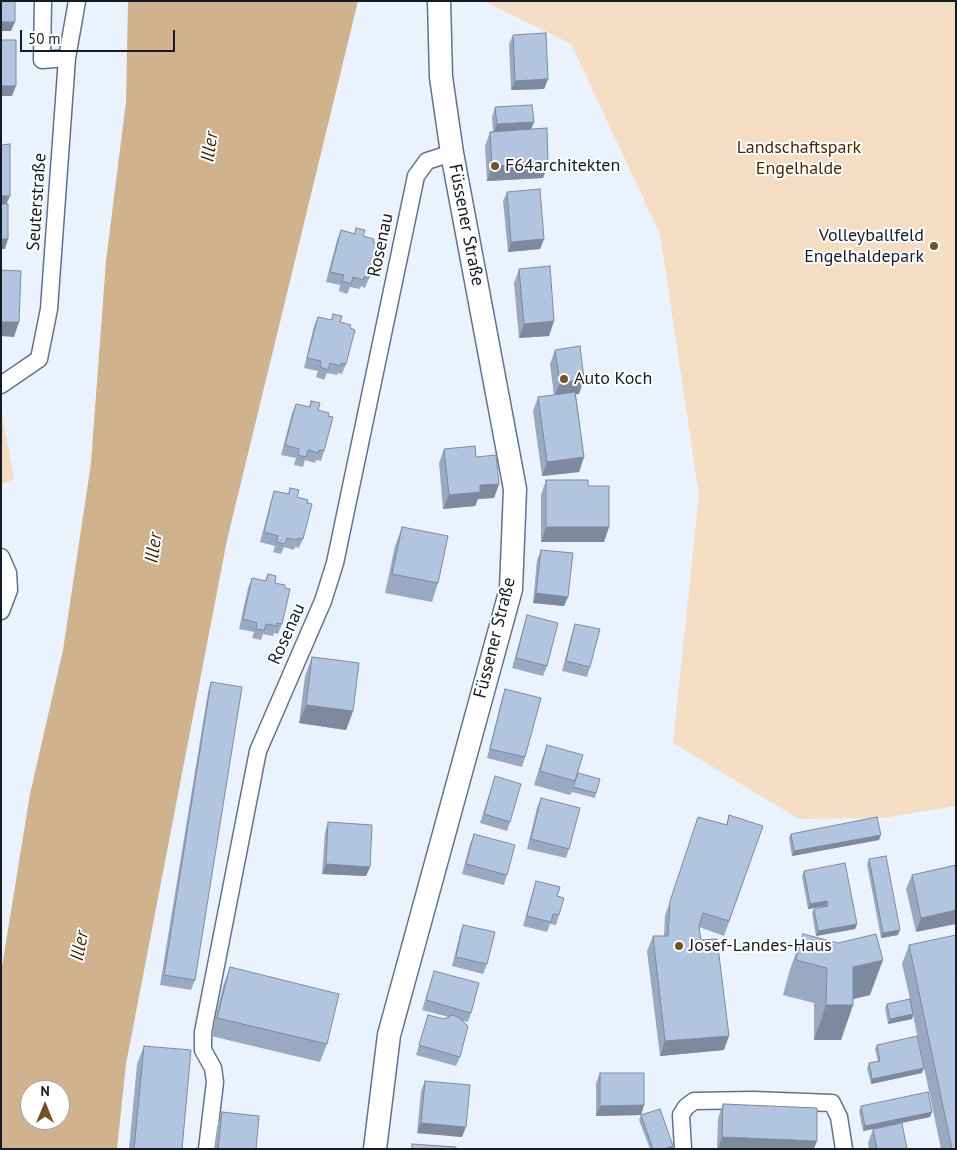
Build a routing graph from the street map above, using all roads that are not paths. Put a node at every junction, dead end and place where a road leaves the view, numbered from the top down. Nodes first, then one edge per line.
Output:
1 (43, 1) edge
2 (77, 1) edge
3 (439, 1) edge
4 (67, 58) junction
5 (452, 153) junction
6 (1, 385) edge
7 (1, 557) edge
8 (3, 608) edge
9 (207, 1149) edge
10 (375, 1149) edge
11 (683, 1149) edge
12 (844, 1149) edge

1 - 4 street
2 - 4 street, Seuterstraße
3 - 5 street, Füssener Straße
4 - 6 street, Seuterstraße
5 - 9 street, Rosenau
5 - 10 street, Füssener Straße
7 - 8 street
11 - 12 street

